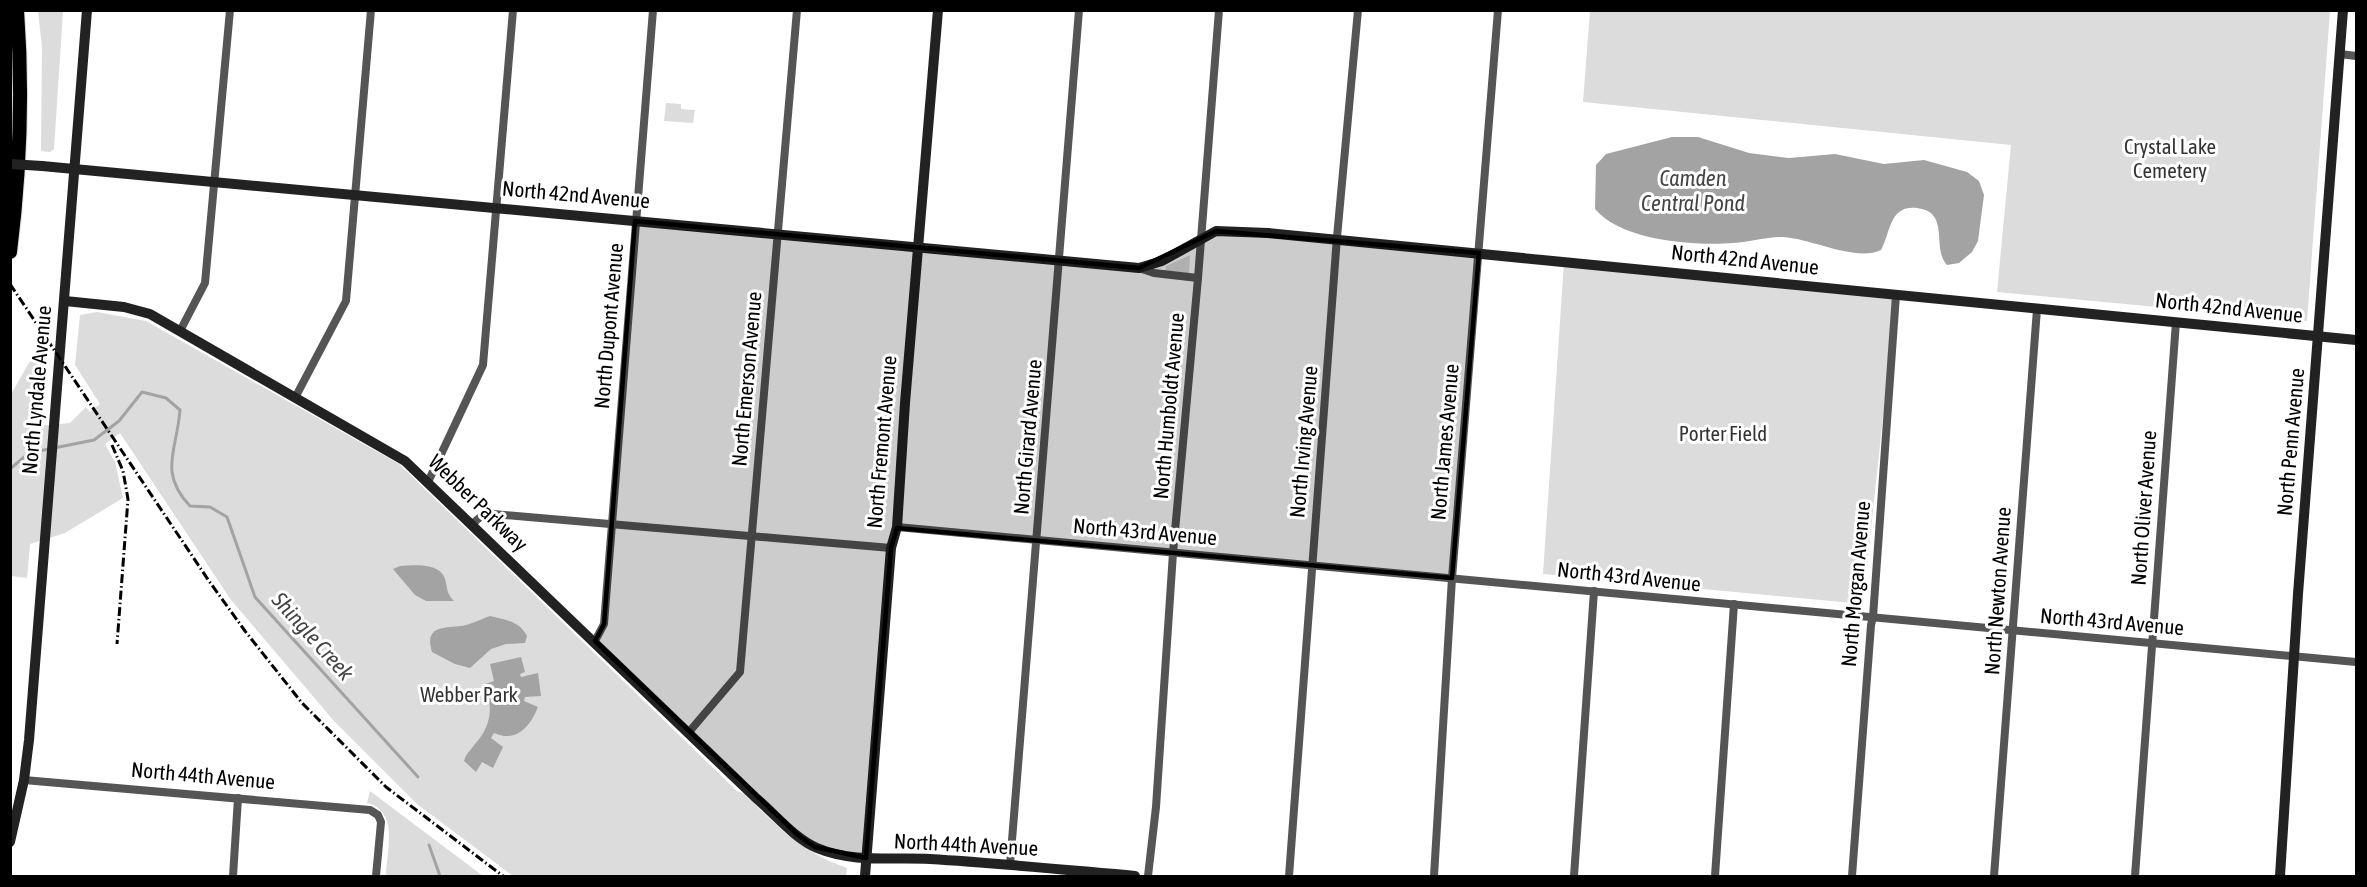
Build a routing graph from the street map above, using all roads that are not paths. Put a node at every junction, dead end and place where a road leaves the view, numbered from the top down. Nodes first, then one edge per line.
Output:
1 (17, 10) edge
2 (87, 10) edge
3 (230, 10) edge
4 (371, 10) edge
5 (513, 10) edge
6 (652, 10) edge
7 (797, 10) edge
8 (938, 10) edge
9 (1079, 10) edge
10 (1219, 10) edge
11 (1358, 10) edge
12 (1498, 10) edge
13 (2343, 10) edge
14 (2340, 54) junction
15 (2356, 56) edge
16 (10, 164) edge
17 (73, 171) junction
18 (214, 183) junction
19 (355, 195) junction
20 (497, 208) junction
21 (635, 220) junction
22 (777, 234) junction
23 (1202, 236) junction
24 (1339, 240) junction
25 (918, 247) junction
26 (10, 252) edge
27 (1479, 253) junction
28 (1060, 261) junction
29 (1139, 268) junction
30 (1198, 278) junction
31 (1896, 295) junction
32 (65, 302) junction
33 (2037, 309) junction
34 (2176, 322) junction
35 (180, 331) junction
36 (2319, 336) junction
37 (2356, 340) edge
38 (296, 396) junction
39 (428, 482) junction
40 (472, 524) junction
41 (612, 524) junction
42 (897, 527) junction
43 (752, 536) junction
44 (1037, 540) junction
45 (891, 548) junction
46 (1173, 553) junction
47 (1312, 565) junction
48 (1452, 578) junction
49 (1594, 591) junction
50 (1734, 604) junction
51 (1874, 617) junction
52 (2014, 631) junction
53 (595, 641) junction
54 (2152, 644) junction
55 (2294, 657) junction
56 (2356, 662) edge
57 (689, 732) junction
58 (24, 780) junction
59 (238, 798) junction
60 (799, 836) joint
61 (10, 842) edge
62 (866, 858) junction
63 (1010, 865) junction
64 (233, 876) edge
65 (376, 876) edge
66 (864, 876) edge
67 (1135, 876) edge
68 (1148, 876) edge
69 (1289, 876) edge
70 (1434, 876) edge
71 (1574, 876) edge
72 (1715, 876) edge
73 (1852, 876) edge
74 (1994, 876) edge
75 (2135, 876) edge
76 (2280, 876) edge

1 - 26 highway
2 - 17 street, North Lyndale Avenue
3 - 18 street
4 - 19 street
5 - 20 street
6 - 21 street, North Dupont Avenue
7 - 22 street, North Emerson Avenue
8 - 25 street, North Fremont Avenue
9 - 28 street, North Girard Avenue
10 - 23 street, North Humboldt Avenue
11 - 24 street, North Irving Avenue
12 - 27 street, North James Avenue
13 - 14 street, North Penn Avenue
14 - 15 street
14 - 36 street, North Penn Avenue
16 - 17 street, North 42nd Avenue, bridge
17 - 18 street, North 42nd Avenue
17 - 32 street, North Lyndale Avenue
18 - 19 street, North 42nd Avenue
18 - 35 street
19 - 20 street, North 42nd Avenue
19 - 38 street
20 - 21 street, North 42nd Avenue
20 - 39 street
21 - 22 street, North 42nd Avenue
21 - 41 street, North Dupont Avenue
22 - 25 street, North 42nd Avenue
22 - 43 street, North Emerson Avenue
23 - 24 street, North 42nd Avenue
23 - 29 street, North 42nd Avenue
23 - 30 street, North Humboldt Avenue
24 - 27 street, North 42nd Avenue
24 - 47 street, North Irving Avenue
25 - 28 street, North 42nd Avenue
25 - 42 street, North Fremont Avenue
27 - 31 street, North 42nd Avenue
27 - 48 street, North James Avenue
28 - 29 street, North 42nd Avenue
28 - 44 street, North Girard Avenue
29 - 30 street, North 42nd Avenue
30 - 46 street, North Humboldt Avenue
31 - 33 street, North 42nd Avenue
31 - 51 street, North Morgan Avenue
32 - 35 street, Webber Parkway
32 - 58 street, North Lyndale Avenue
33 - 34 street, North 42nd Avenue
33 - 52 street, North Newton Avenue
34 - 36 street, North 42nd Avenue
34 - 54 street, North Oliver Avenue
35 - 38 street, Webber Parkway
36 - 37 street, North 42nd Avenue
36 - 55 street, North Penn Avenue
38 - 39 street, Webber Parkway
39 - 40 street, Webber Parkway
40 - 41 street
40 - 53 street, Webber Parkway
41 - 43 street
41 - 53 street, North Dupont Avenue
42 - 44 street, North 43rd Avenue
42 - 45 street, North Fremont Avenue
43 - 45 street
43 - 57 street, North Emerson Avenue
44 - 46 street, North 43rd Avenue
44 - 63 street, North Girard Avenue
45 - 62 street, North Fremont Avenue
46 - 47 street, North 43rd Avenue
46 - 68 street, North Humboldt Avenue
47 - 48 street, North 43rd Avenue
47 - 69 street, North Irving Avenue
48 - 49 street, North 43rd Avenue
48 - 70 street, North James Avenue
49 - 50 street, North 43rd Avenue
49 - 71 street
50 - 51 street, North 43rd Avenue
50 - 72 street
51 - 52 street, North 43rd Avenue
51 - 73 street, North Morgan Avenue
52 - 54 street, North 43rd Avenue
52 - 74 street, North Newton Avenue
53 - 57 street, Webber Parkway
54 - 55 street, North 43rd Avenue
54 - 75 street, North Oliver Avenue
55 - 56 street, North 43rd Avenue
55 - 76 street, North Penn Avenue
57 - 60 street, Webber Parkway
58 - 59 street, North 44th Avenue
58 - 61 street, North Lyndale Avenue
59 - 64 street
59 - 65 street, North 44th Avenue
60 - 62 street, North 44th Avenue
62 - 63 street, North 44th Avenue
62 - 66 street, North Fremont Avenue
63 - 67 street, North 44th Avenue

